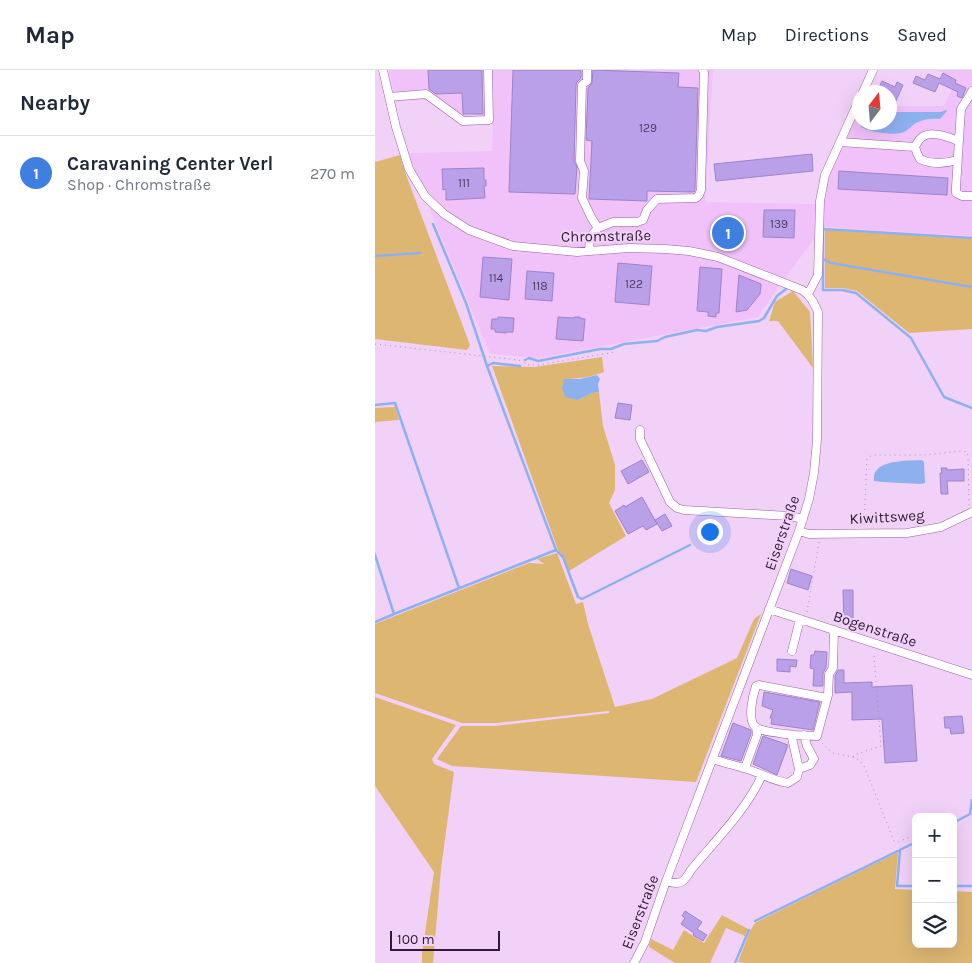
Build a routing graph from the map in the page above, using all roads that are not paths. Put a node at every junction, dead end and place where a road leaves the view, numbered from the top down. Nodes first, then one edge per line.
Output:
1 (383, 70) edge
2 (488, 70) edge
3 (587, 70) edge
4 (703, 70) edge
5 (873, 70) edge
6 (866, 85) edge
7 (972, 91) edge
8 (389, 96) junction
9 (852, 115) edge
10 (958, 141) junction
11 (840, 142) junction
12 (915, 147) junction
13 (957, 160) junction
14 (972, 196) edge
15 (598, 228) junction
16 (589, 251) junction
17 (808, 294) junction
18 (640, 430) dead end
19 (971, 512) edge
20 (803, 519) junction
21 (799, 531) junction
22 (769, 609) junction
23 (803, 620) junction
24 (834, 630) junction
25 (792, 651) dead end
26 (972, 675) edge
27 (827, 698) junction
28 (757, 728) junction
29 (793, 735) junction
30 (804, 735) junction
31 (713, 759) junction
32 (745, 768) junction
33 (799, 769) junction
34 (762, 775) junction
35 (667, 881) junction
36 (634, 963) edge

1 - 8 street, Chromstraße
2 - 8 street
3 - 15 street
4 - 15 street
5 - 6 street
7 - 10 street
8 - 16 street, Chromstraße
9 - 11 street
10 - 12 street
10 - 13 street
11 - 12 street
11 - 17 street
12 - 13 street
13 - 14 street
15 - 16 street
16 - 17 street, Chromstraße
17 - 20 street, Eiserstraße
18 - 20 street
19 - 21 street, Kiwittsweg
20 - 21 street, Eiserstraße
21 - 22 street, Eiserstraße
22 - 23 street, Bogenstraße
22 - 31 street, Eiserstraße
23 - 24 street, Bogenstraße
23 - 25 street
24 - 26 street, Bogenstraße
24 - 27 street
27 - 28 street
27 - 30 street
28 - 29 street
28 - 32 street
29 - 30 street
29 - 33 street
30 - 33 street
31 - 32 street
31 - 35 street, Eiserstraße
32 - 34 street
33 - 34 street
34 - 35 street
35 - 36 street, Eiserstraße

